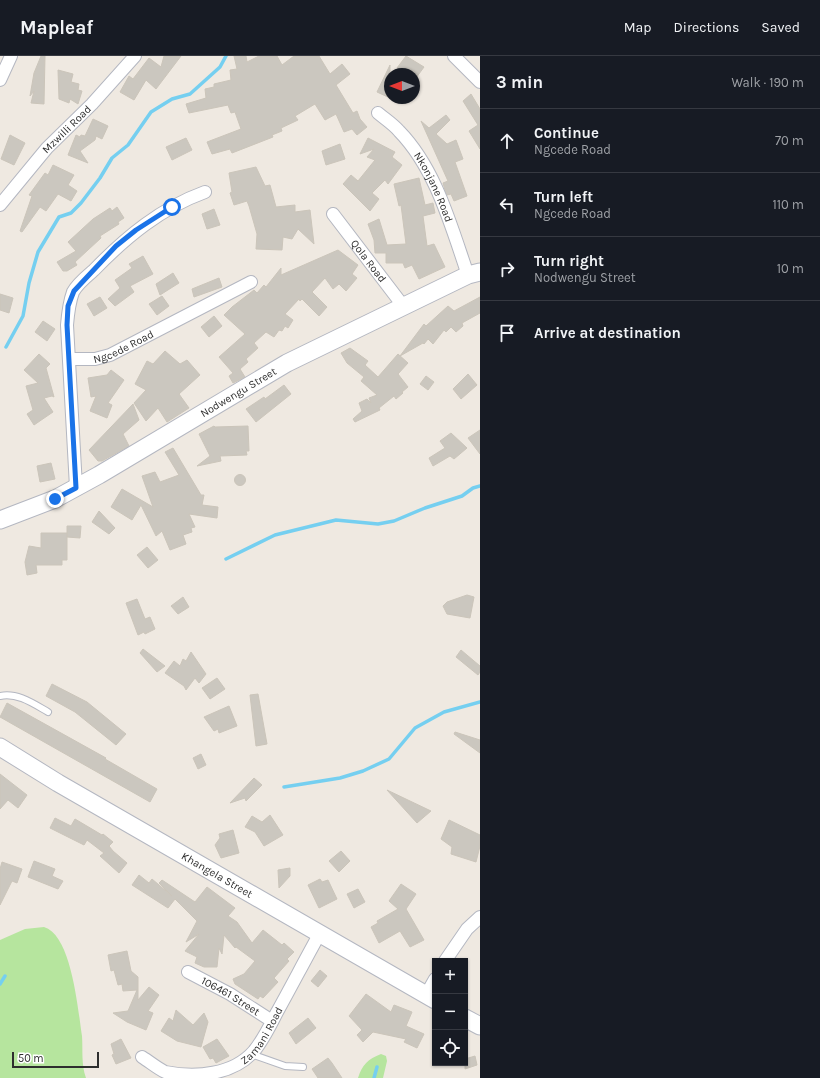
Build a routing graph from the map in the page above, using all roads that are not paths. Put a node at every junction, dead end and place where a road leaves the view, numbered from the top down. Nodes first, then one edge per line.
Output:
1 (11, 56) edge
2 (135, 56) edge
3 (454, 56) edge
4 (0, 80) edge
5 (480, 82) edge
6 (378, 113) dead end
7 (205, 192) dead end
8 (0, 205) edge
9 (333, 214) dead end
10 (474, 273) edge
11 (250, 282) dead end
12 (404, 308) junction
13 (69, 359) junction
14 (76, 488) junction
15 (0, 520) edge
16 (0, 696) edge
17 (48, 712) dead end
18 (0, 747) edge
19 (480, 917) edge
20 (320, 933) junction
21 (447, 958) edge
22 (188, 972) dead end
23 (431, 997) edge
24 (468, 1020) edge
25 (272, 1021) junction
26 (480, 1026) edge
27 (252, 1054) junction
28 (142, 1057) dead end
29 (303, 1067) dead end

1 - 4 street
2 - 8 street, Mzwilli Road
3 - 5 street
6 - 10 street, Nkonjane Road
7 - 13 street
9 - 12 street, Qola Road
10 - 12 street, Nodwengu Street
11 - 13 street, Ngcede Road
12 - 14 street, Nodwengu Street
13 - 14 street
14 - 15 street, Nodwengu Street
16 - 17 lane
18 - 20 street, Khangela Street
19 - 21 street
20 - 23 street, Khangela Street
20 - 25 street, Zamani Road
22 - 25 street, 106461 Street
24 - 26 street
25 - 27 street, Zamani Road
27 - 28 street, Zamani Road
27 - 29 lane

